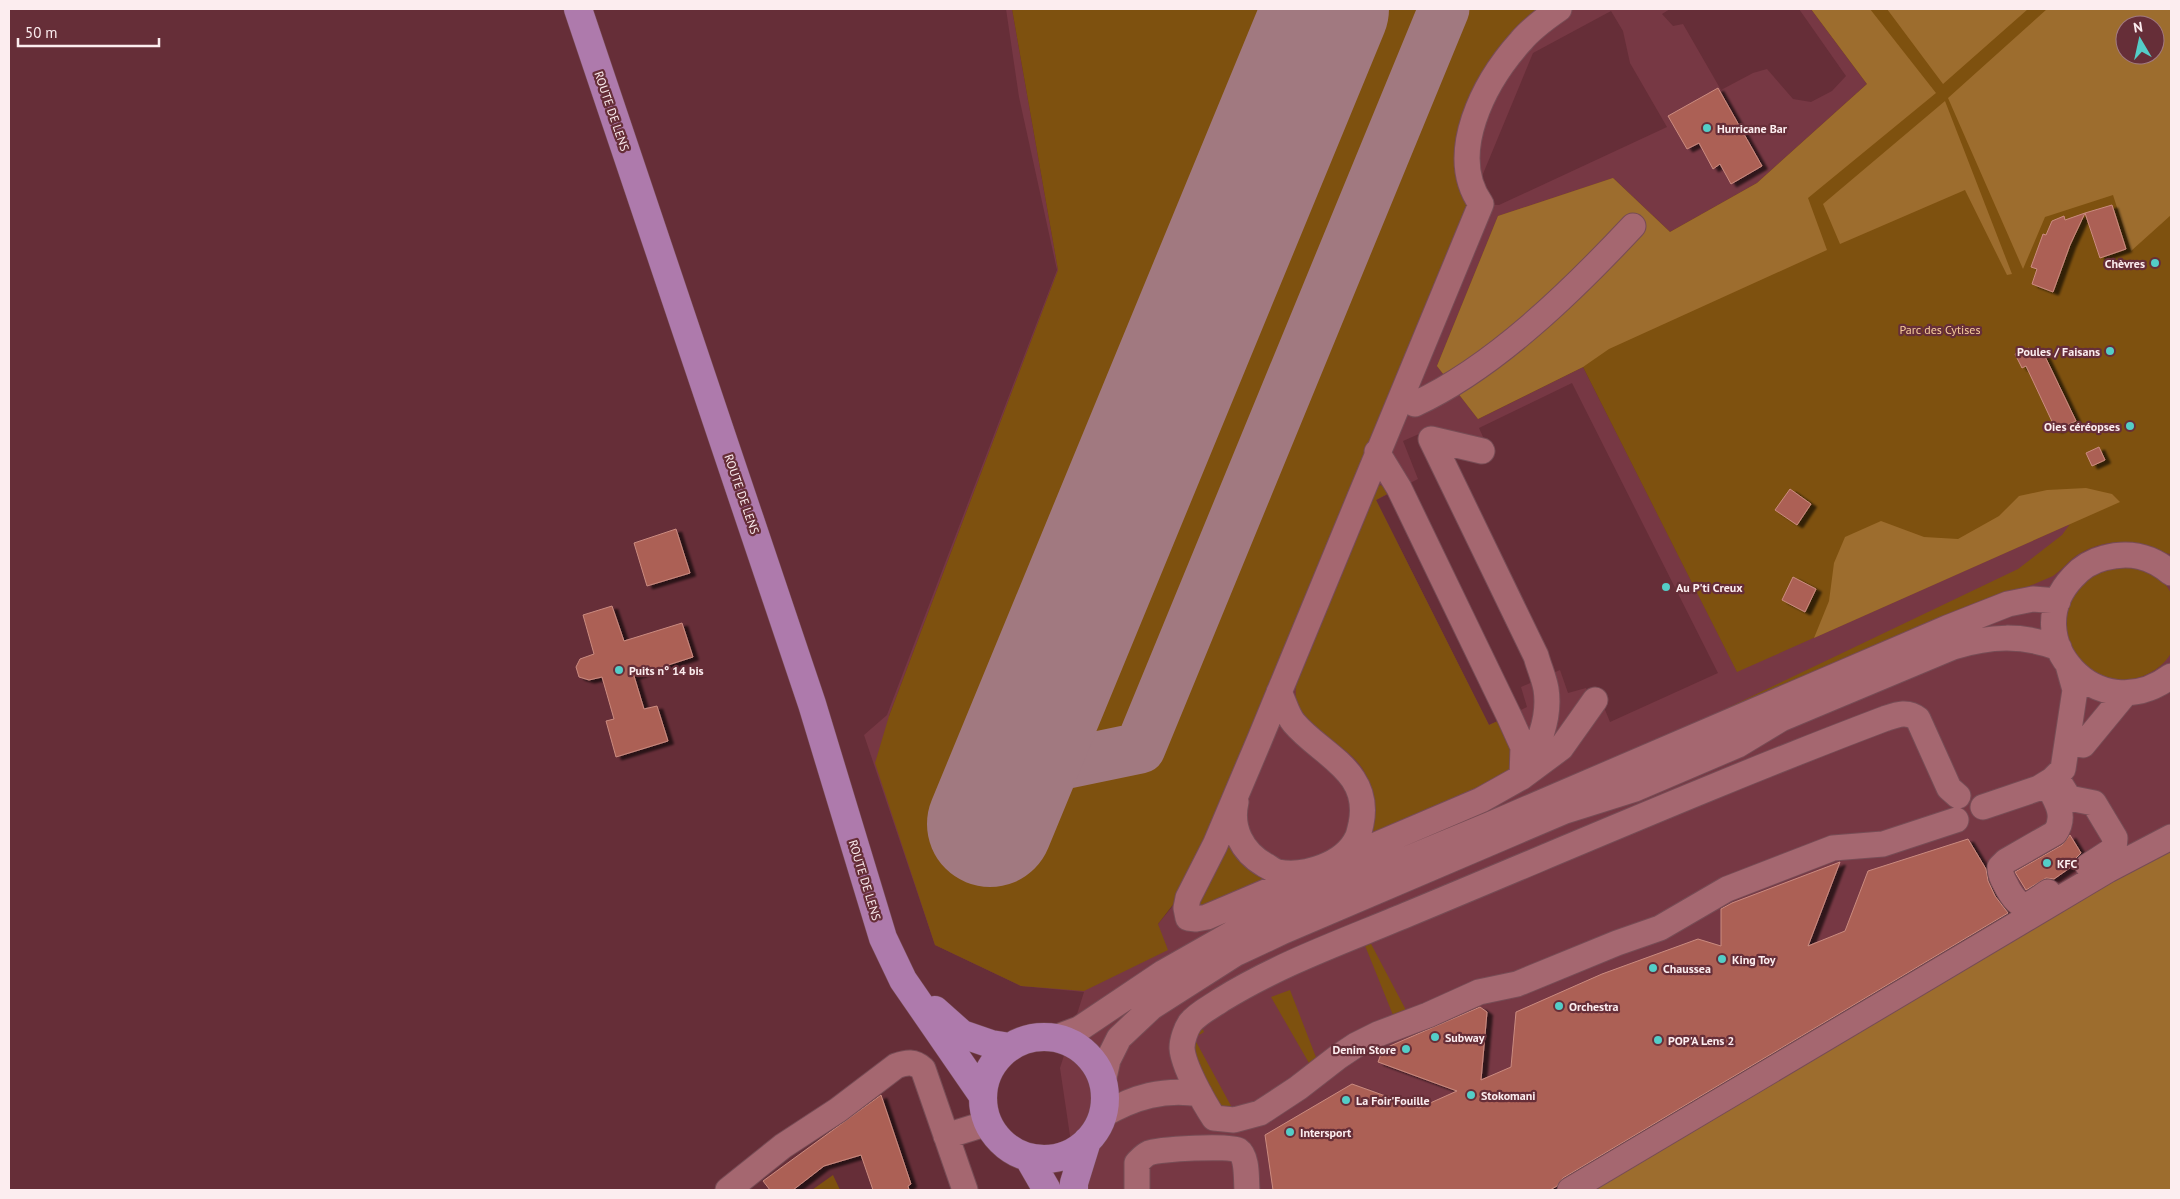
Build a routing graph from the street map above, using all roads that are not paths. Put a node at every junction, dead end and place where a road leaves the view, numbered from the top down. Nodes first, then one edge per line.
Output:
1 (578, 9) edge
2 (1559, 9) edge
3 (1633, 226) dead end
4 (1411, 394) junction
5 (1431, 439) junction
6 (1482, 451) dead end
7 (1377, 452) junction
8 (2167, 566) edge
9 (2058, 601) junction
10 (2063, 657) junction
11 (2171, 676) edge
12 (1280, 692) junction
13 (2134, 692) junction
14 (2171, 695) edge
15 (1595, 700) dead end
16 (2083, 745) dead end
17 (1522, 777) junction
18 (2055, 777) junction
19 (1240, 784) junction
20 (1481, 800) junction
21 (1957, 808) junction
22 (1490, 824) junction
23 (2171, 837) edge
24 (1322, 868) junction
25 (903, 980) junction
26 (1055, 1038) junction
27 (1010, 1047) junction
28 (1103, 1082) junction
29 (1200, 1094) junction
30 (983, 1096) junction
31 (1260, 1113) junction
32 (1103, 1114) junction
33 (1214, 1118) junction
34 (988, 1124) junction
35 (946, 1136) junction
36 (1087, 1141) junction
37 (1203, 1148) junction
38 (1028, 1157) junction
39 (1244, 1160) junction
40 (755, 1182) edge
41 (728, 1190) edge
42 (965, 1190) edge
43 (1047, 1190) edge
44 (1074, 1190) edge
45 (1137, 1190) edge
46 (1247, 1190) edge
47 (1570, 1190) edge

1 - 25 main road, ROUTE DE LENS
2 - 4 street
3 - 4 street
4 - 5 street
4 - 7 street
5 - 6 street
5 - 17 street
7 - 12 street
7 - 17 street
8 - 9 street
9 - 10 street
9 - 22 street
10 - 13 street
10 - 18 street
10 - 28 street
11 - 13 street
12 - 19 street
12 - 24 street
13 - 14 street
13 - 16 street
15 - 17 street
17 - 20 street
18 - 18 street
18 - 21 street
19 - 24 street
19 - 24 street
20 - 22 street
20 - 24 street
21 - 29 street
21 - 31 street
22 - 26 street
23 - 47 street
25 - 27 main road, ROUTE DE LENS
25 - 30 main road, ROUTE DE LENS
26 - 27 main road
26 - 28 main road
27 - 30 main road
28 - 32 main road
29 - 32 street
29 - 33 street
30 - 34 main road
31 - 33 street
31 - 39 street
32 - 36 main road
33 - 37 street
34 - 35 street
34 - 38 main road
35 - 40 street
35 - 42 street
36 - 38 main road
36 - 44 main road
37 - 39 street
37 - 45 street
38 - 43 main road
39 - 46 street
40 - 41 street

